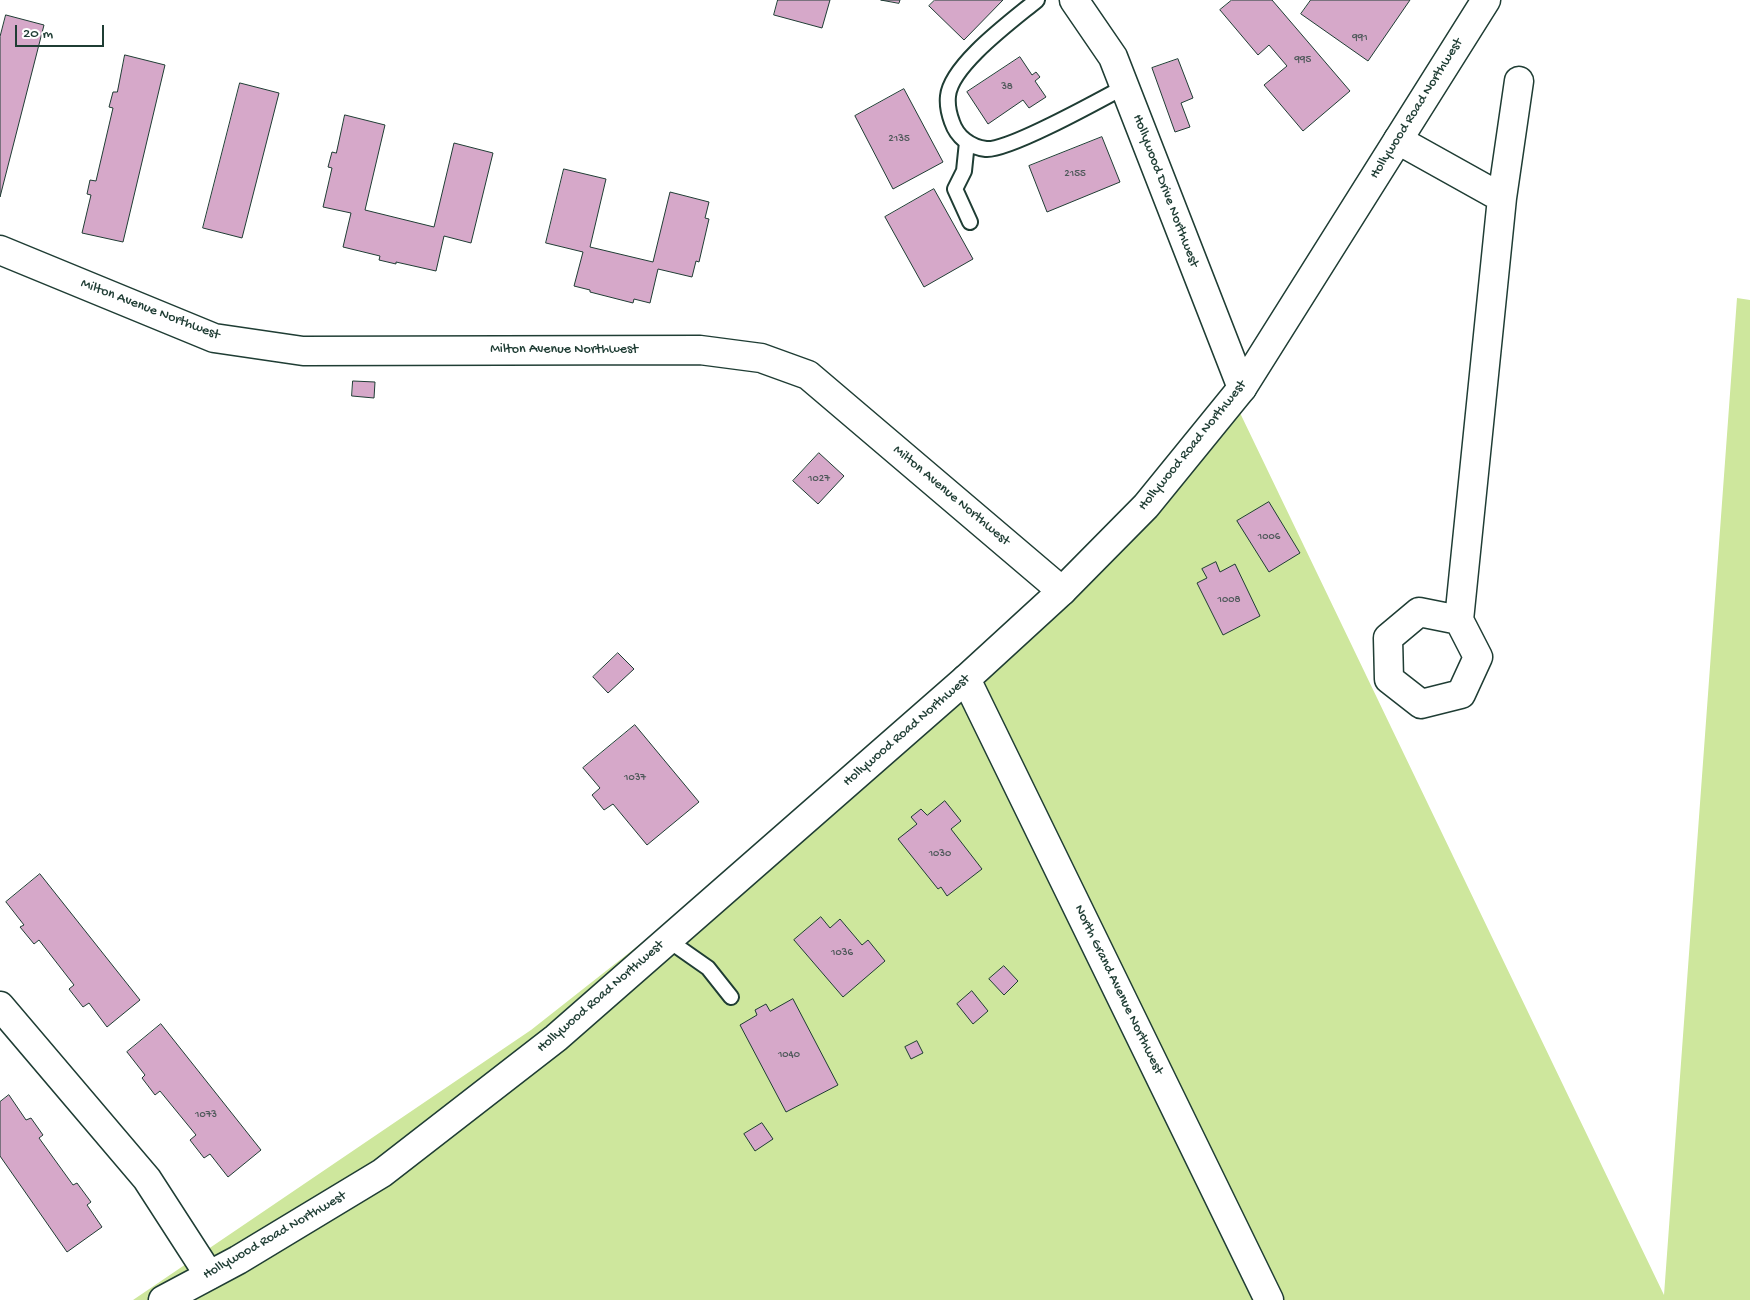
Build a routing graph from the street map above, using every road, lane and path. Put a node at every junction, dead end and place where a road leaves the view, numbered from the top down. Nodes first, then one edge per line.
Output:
1 (1037, 0) edge
2 (1074, 0) edge
3 (1486, 0) edge
4 (1519, 81) dead end
5 (1124, 87) junction
6 (1398, 140) junction
7 (967, 142) junction
8 (1502, 198) junction
9 (970, 222) dead end
10 (0, 250) edge
11 (1242, 388) junction
12 (1062, 591) junction
13 (1459, 620) dead end
14 (966, 679) junction
15 (668, 940) junction
16 (731, 997) dead end
17 (0, 1006) edge
18 (209, 1275) junction
19 (163, 1300) edge
20 (1269, 1300) edge

1 - 7 lane
2 - 5 street, Hollywood Drive Northwest
3 - 6 street, Hollywood Road Northwest
4 - 8 street
5 - 7 lane
5 - 11 street, Hollywood Drive Northwest
6 - 8 street
6 - 11 street, Hollywood Road Northwest
7 - 9 lane
8 - 13 street
10 - 12 street, Milton Avenue Northwest
11 - 12 street, Hollywood Road Northwest
12 - 14 street, Hollywood Road Northwest
14 - 15 street, Hollywood Road Northwest
14 - 20 street, North Grand Avenue Northwest
15 - 16 lane
15 - 18 street, Hollywood Road Northwest
17 - 18 street
18 - 19 street, Hollywood Road Northwest

